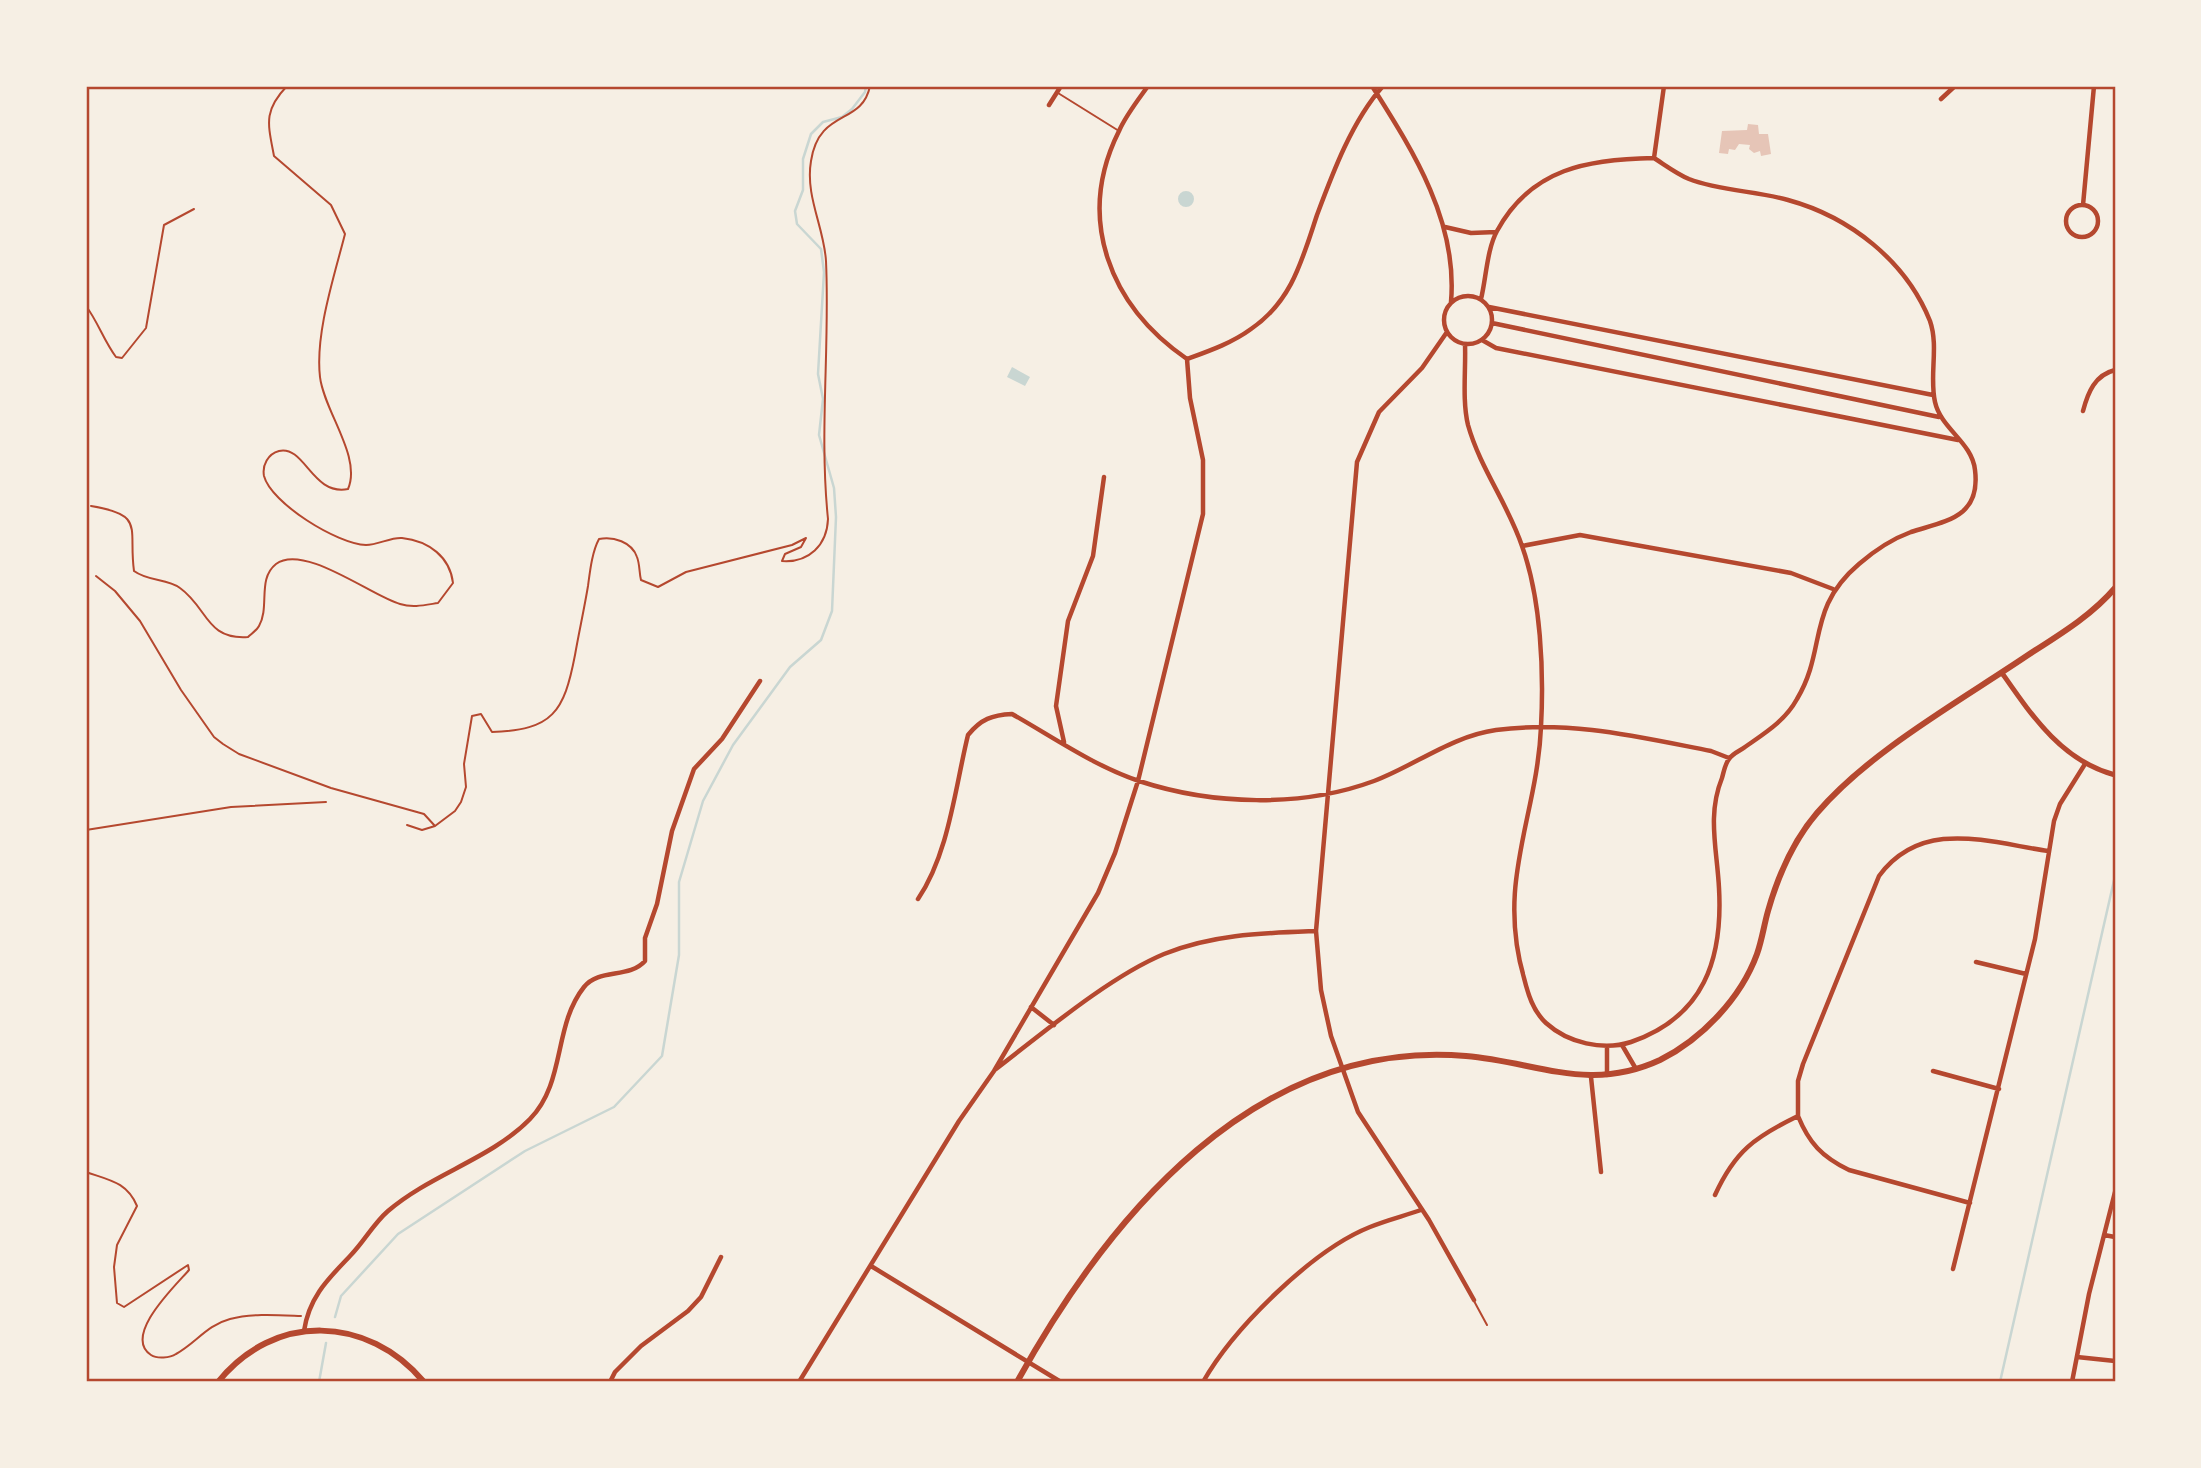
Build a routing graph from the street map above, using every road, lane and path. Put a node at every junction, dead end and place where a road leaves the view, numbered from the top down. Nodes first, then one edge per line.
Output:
1 (287, 86) edge
2 (870, 86) edge
3 (1061, 86) edge
4 (1148, 86) edge
5 (1372, 86) edge
6 (1383, 86) edge
7 (1664, 86) edge
8 (1955, 86) edge
9 (2094, 86) edge
10 (1058, 93) junction
11 (1376, 93) junction
12 (1941, 99) dead end
13 (1049, 105) dead end
14 (1119, 131) junction
15 (1654, 158) junction
16 (2083, 205) junction
17 (194, 209) dead end
18 (1445, 227) junction
19 (1496, 232) junction
20 (1481, 299) junction
21 (1451, 302) junction
22 (86, 306) edge
23 (1489, 307) junction
24 (1492, 323) junction
25 (1447, 332) junction
26 (1482, 340) junction
27 (1465, 344) junction
28 (1187, 359) junction
29 (2115, 370) edge
30 (1933, 395) junction
31 (2083, 411) dead end
32 (1939, 417) junction
33 (1959, 440) junction
34 (1104, 477) dead end
35 (91, 506) dead end
36 (1522, 546) junction
37 (96, 576) dead end
38 (2115, 588) edge
39 (1833, 589) junction
40 (2002, 673) junction
41 (760, 681) dead end
42 (1542, 726) junction
43 (1064, 743) junction
44 (1729, 758) junction
45 (2085, 764) junction
46 (2115, 775) edge
47 (1138, 780) junction
48 (1328, 794) junction
49 (326, 802) dead end
50 (407, 825) dead end
51 (435, 826) junction
52 (86, 830) edge
53 (2049, 851) junction
54 (918, 899) dead end
55 (1316, 931) junction
56 (1976, 962) dead end
57 (2026, 974) junction
58 (1031, 1007) junction
59 (1054, 1025) junction
60 (1622, 1045) junction
61 (1607, 1046) junction
62 (1342, 1069) junction
63 (1636, 1069) junction
64 (994, 1071) junction
65 (1933, 1071) dead end
66 (1607, 1075) junction
67 (1591, 1077) junction
68 (1998, 1089) junction
69 (1798, 1116) junction
70 (86, 1172) edge
71 (1601, 1172) dead end
72 (2115, 1192) edge
73 (1715, 1195) dead end
74 (1970, 1203) junction
75 (1421, 1210) junction
76 (2104, 1235) junction
77 (2115, 1237) edge
78 (721, 1257) dead end
79 (871, 1266) junction
80 (1953, 1269) dead end
81 (1474, 1300) joint
82 (302, 1316) dead end
83 (1487, 1325) dead end
84 (304, 1331) junction
85 (2077, 1357) junction
86 (1029, 1360) junction
87 (2115, 1361) edge
88 (218, 1382) edge
89 (424, 1382) edge
90 (610, 1382) edge
91 (799, 1382) edge
92 (1017, 1382) edge
93 (1061, 1382) edge
94 (1203, 1382) edge
95 (2072, 1382) edge

1 - 35 path
2 - 51 path
3 - 10 street
4 - 14 street
5 - 11 street
6 - 11 street
7 - 15 street
8 - 12 street
9 - 16 street
10 - 13 street
10 - 14 lane
11 - 18 street
11 - 28 street
14 - 28 street
15 - 19 street
15 - 30 street
16 - 16 street
17 - 22 path
18 - 19 street
18 - 21 street
19 - 20 street
20 - 21 street
20 - 23 street
21 - 25 street
23 - 24 street
23 - 30 street
24 - 26 street
24 - 32 street
25 - 27 street
25 - 48 street
26 - 27 street
26 - 33 street
27 - 36 street
28 - 47 street
29 - 31 street
30 - 32 street
32 - 33 street
33 - 39 street
34 - 43 street
36 - 39 street
36 - 42 street
37 - 51 path
38 - 40 main road
39 - 44 street
40 - 45 street
40 - 63 main road
41 - 84 street
42 - 44 street
42 - 48 street
42 - 61 street
43 - 47 street
43 - 54 street
44 - 60 street
45 - 46 street
45 - 53 street
47 - 48 street
47 - 58 street
48 - 55 street
49 - 52 lane
50 - 51 path
53 - 57 street
53 - 69 street
55 - 59 street
55 - 62 street
56 - 57 street
57 - 68 street
58 - 59 street
58 - 64 street
59 - 64 street
60 - 61 street
60 - 63 street
61 - 66 street
62 - 67 main road
62 - 75 street
62 - 86 main road
63 - 66 main road
64 - 79 street
65 - 68 street
66 - 67 main road
67 - 71 street
68 - 74 street
69 - 73 street
69 - 74 street
70 - 82 path
72 - 76 street
74 - 80 street
75 - 81 street
75 - 94 street
76 - 77 street
76 - 85 street
78 - 90 street
79 - 86 street
79 - 91 street
81 - 83 lane
84 - 88 main road
84 - 89 main road
85 - 87 street
85 - 95 street
86 - 92 main road
86 - 93 street

